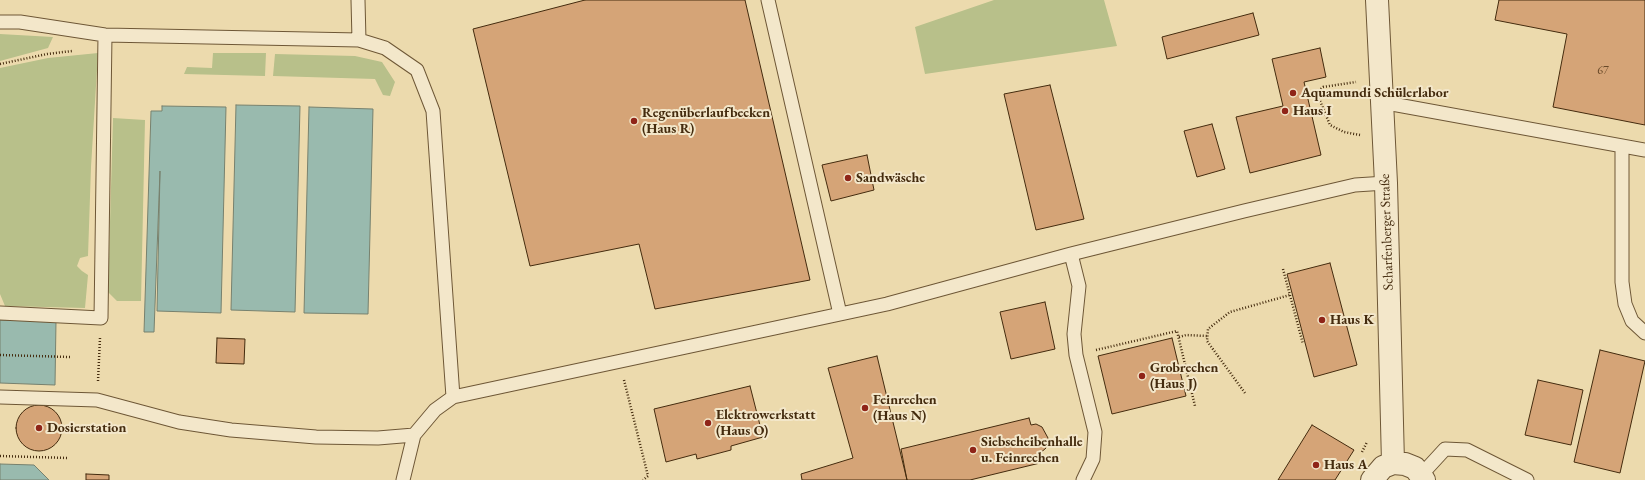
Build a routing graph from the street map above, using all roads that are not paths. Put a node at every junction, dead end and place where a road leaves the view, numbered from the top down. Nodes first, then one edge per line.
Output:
1 (358, 0) edge
2 (768, 0) edge
3 (1377, 0) edge
4 (0, 22) edge
5 (105, 35) junction
6 (359, 40) junction
7 (1381, 93) junction
8 (1622, 146) junction
9 (1645, 150) edge
10 (1386, 183) junction
11 (1071, 254) junction
12 (0, 312) edge
13 (840, 314) junction
14 (1645, 333) edge
15 (0, 397) edge
16 (453, 397) junction
17 (414, 435) junction
18 (1393, 463) junction
19 (1423, 477) edge
20 (403, 480) edge
21 (1083, 480) edge
22 (1372, 480) edge
23 (1527, 480) edge

1 - 6 lane
2 - 13 lane
3 - 7 street, Scharfenberger Straße
4 - 5 lane
5 - 6 lane
5 - 12 lane
6 - 16 lane
7 - 8 lane
7 - 10 street, Scharfenberger Straße
8 - 9 lane
8 - 14 lane
10 - 11 lane
10 - 18 street, Scharfenberger Straße
11 - 13 lane
11 - 21 lane
13 - 16 lane
15 - 17 lane
16 - 17 lane
17 - 20 lane
18 - 19 street
18 - 22 street
19 - 23 lane

